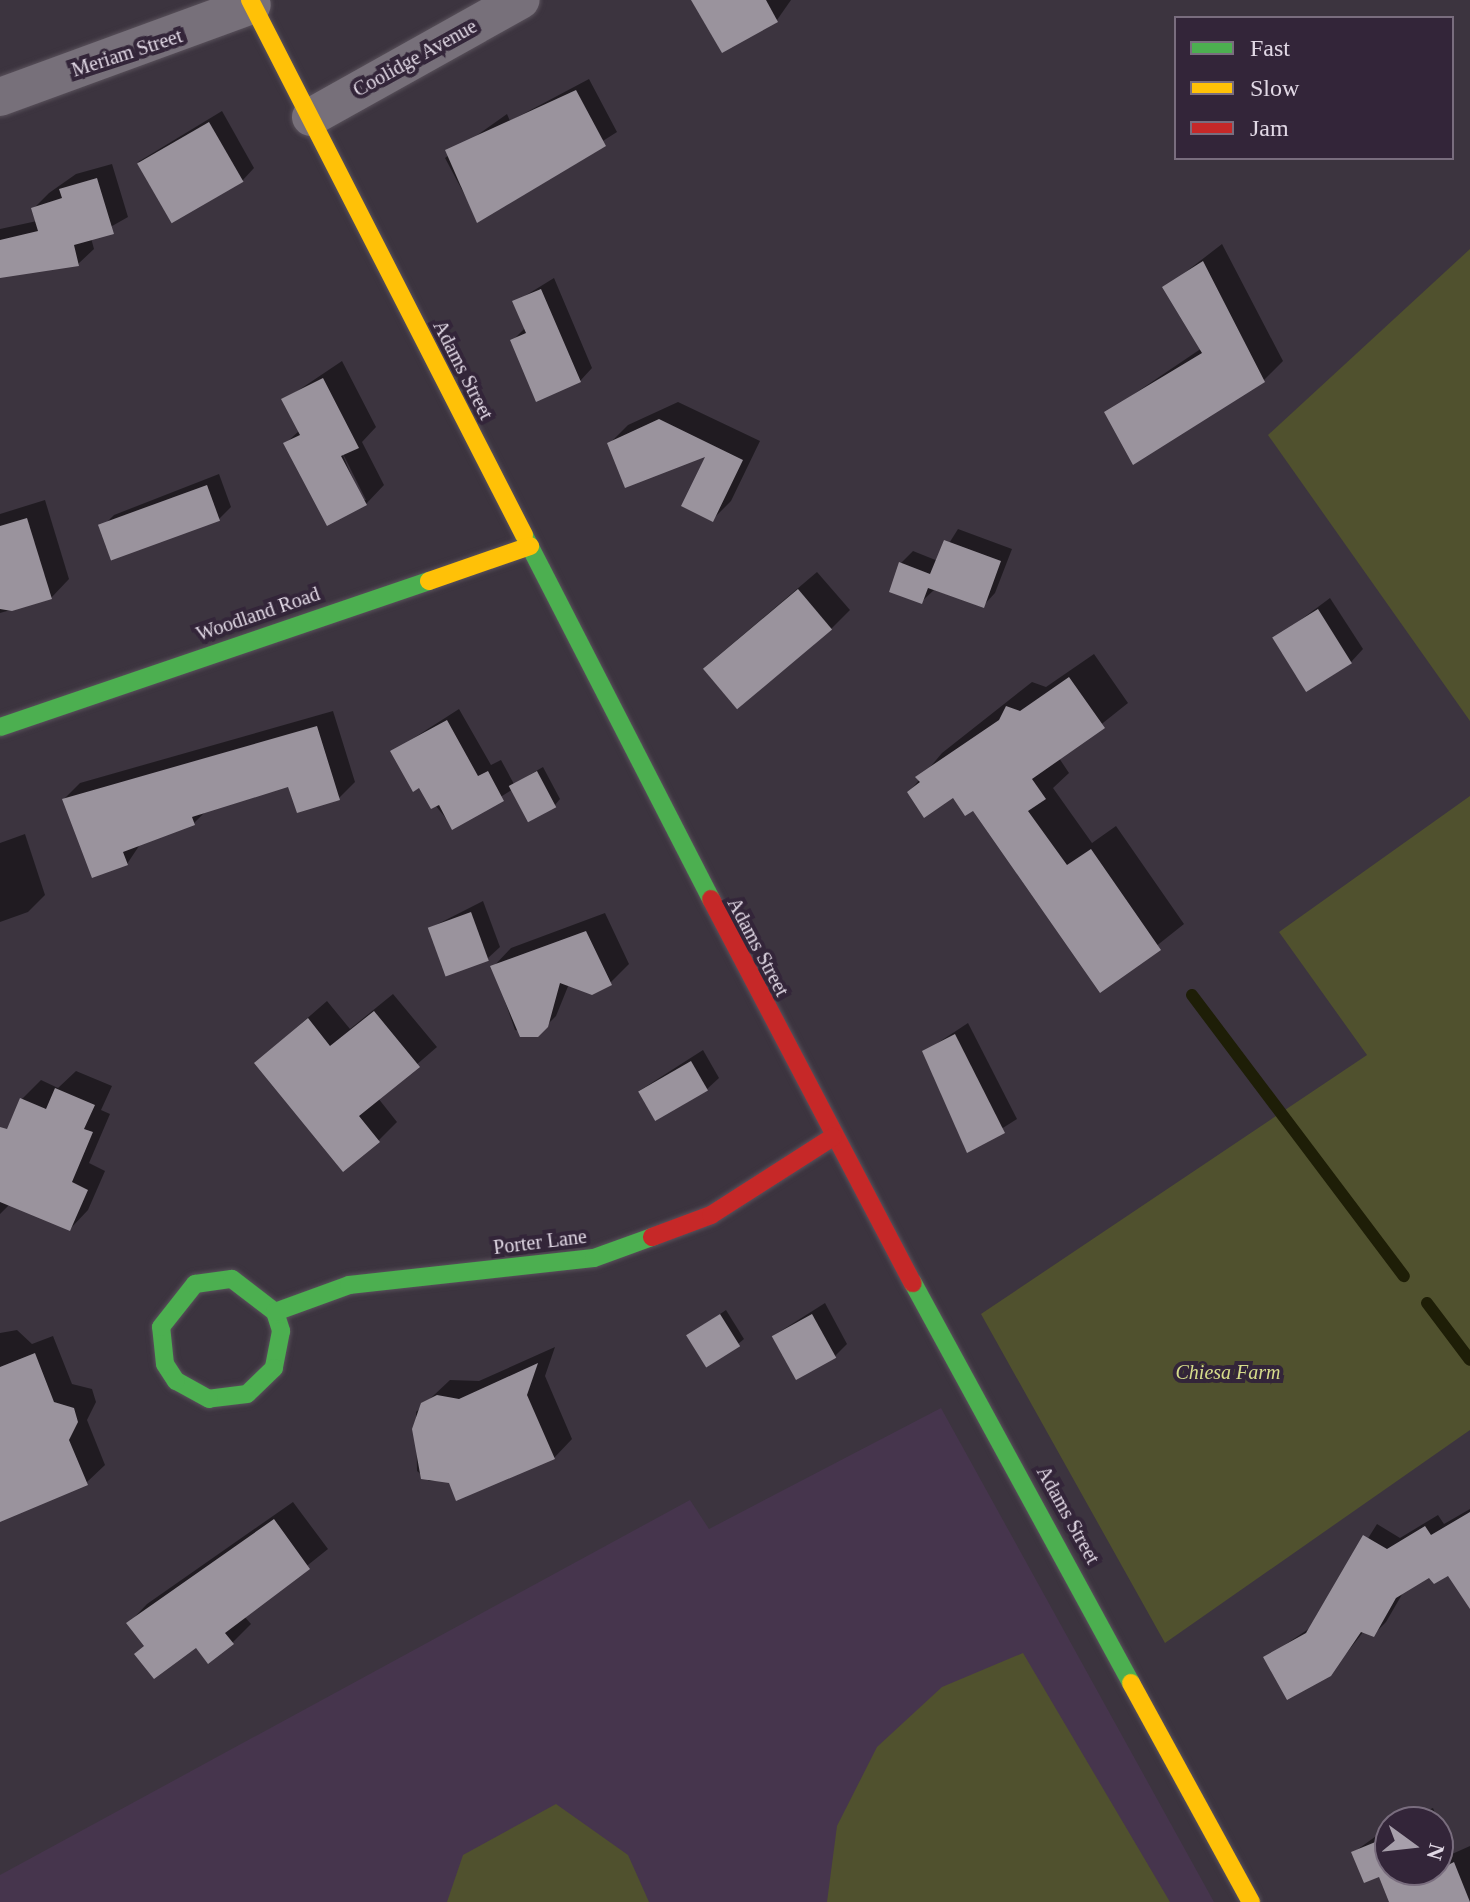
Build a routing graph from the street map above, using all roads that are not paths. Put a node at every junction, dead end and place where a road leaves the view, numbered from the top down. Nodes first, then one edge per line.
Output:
1 (520, 0) edge
2 (251, 2) edge
3 (0, 97) edge
4 (311, 117) junction
5 (530, 546) junction
6 (0, 727) edge
7 (833, 1137) junction
8 (275, 1312) junction
9 (1251, 1902) edge

1 - 4 street, Coolidge Avenue
2 - 3 street, Meriam Street
2 - 4 main road, Adams Street
4 - 5 main road, Adams Street
5 - 6 main road, Woodland Road
5 - 7 main road, Adams Street
7 - 8 main road, Porter Lane
7 - 9 main road, Adams Street
8 - 8 main road

